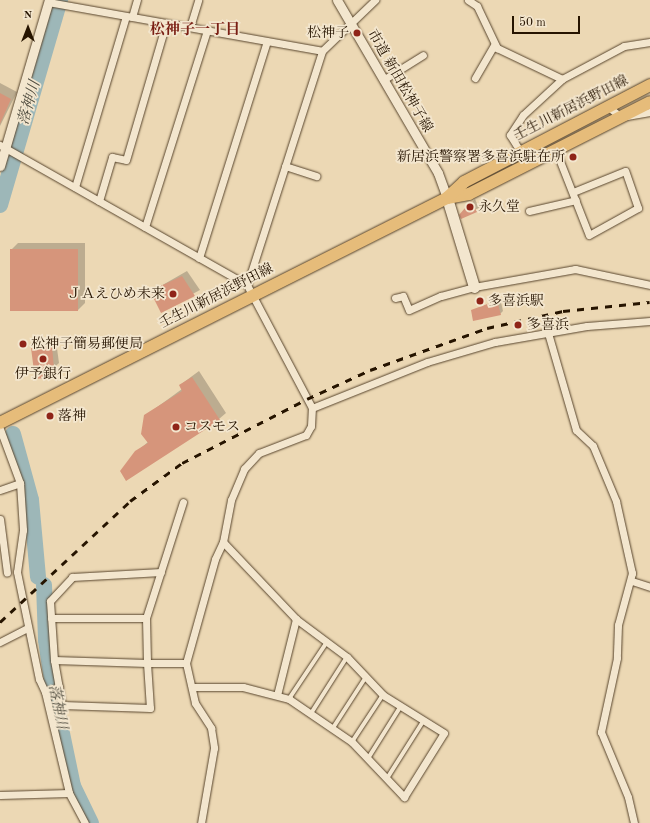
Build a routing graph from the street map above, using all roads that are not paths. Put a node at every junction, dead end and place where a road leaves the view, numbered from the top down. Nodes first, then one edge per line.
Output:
1 (137, 0) edge
2 (198, 0) edge
3 (337, 0) edge
4 (375, 0) edge
5 (468, 0) edge
6 (49, 2) edge
7 (129, 16) junction
8 (166, 23) junction
9 (351, 24) junction
10 (190, 27) junction
11 (207, 30) junction
12 (267, 41) junction
13 (650, 42) edge
14 (495, 44) junction
15 (322, 51) junction
16 (423, 55) dead end
17 (475, 78) dead end
18 (562, 79) junction
19 (383, 80) junction
20 (650, 85) edge
21 (650, 102) edge
22 (607, 106) junction
23 (650, 112) edge
24 (621, 117) junction
25 (5, 148) edge
26 (556, 151) junction
27 (520, 152) junction
28 (0, 166) edge
29 (285, 166) junction
30 (316, 176) dead end
31 (75, 187) junction
32 (573, 192) junction
33 (447, 198) junction
34 (576, 200) junction
35 (99, 201) junction
36 (529, 211) dead end
37 (145, 228) junction
38 (199, 258) junction
39 (650, 285) edge
40 (474, 287) junction
41 (250, 290) junction
42 (395, 298) dead end
43 (650, 321) edge
44 (548, 333) junction
45 (312, 408) junction
46 (0, 423) edge
47 (0, 429) edge
48 (20, 484) junction
49 (0, 490) edge
50 (183, 502) dead end
51 (0, 519) edge
52 (223, 542) junction
53 (161, 572) junction
54 (7, 573) dead end
55 (632, 581) junction
56 (650, 587) edge
57 (51, 618) junction
58 (146, 618) junction
59 (296, 619) junction
60 (28, 628) junction
61 (0, 642) edge
62 (327, 642) junction
63 (347, 657) junction
64 (54, 660) junction
65 (147, 663) junction
66 (186, 663) junction
67 (366, 677) junction
68 (58, 687) junction
69 (194, 687) junction
70 (46, 692) junction
71 (277, 695) junction
72 (383, 695) junction
73 (289, 699) junction
74 (401, 706) junction
75 (312, 712) junction
76 (424, 720) junction
77 (333, 728) junction
78 (352, 742) junction
79 (369, 757) junction
80 (388, 777) junction
81 (69, 793) junction
82 (0, 795) edge
83 (85, 823) edge
84 (201, 823) edge
85 (634, 823) edge

1 - 7 street
2 - 10 street
3 - 9 street, 市道 新田松神子線
4 - 9 street
5 - 14 street
6 - 7 street
6 - 25 street
7 - 8 street
7 - 31 street
8 - 10 street
8 - 35 street
9 - 15 street
9 - 19 street, 市道 新田松神子線
10 - 11 street
11 - 12 street
11 - 37 street
12 - 15 street
12 - 38 street
13 - 18 street
14 - 17 street
14 - 18 street
15 - 29 street
16 - 19 street
18 - 27 street
19 - 33 street, 市道 新田松神子線
20 - 22 main road, 壬生川新居浜野田線
21 - 24 main road, 壬生川新居浜野田線
22 - 24 street
22 - 27 main road, 壬生川新居浜野田線
23 - 24 street
24 - 26 main road, 壬生川新居浜野田線
25 - 28 street
25 - 31 street
26 - 32 street
26 - 33 main road, 壬生川新居浜野田線
27 - 33 main road, 壬生川新居浜野田線
29 - 30 street
29 - 41 street
31 - 35 street
32 - 34 street
32 - 34 street
33 - 40 main road
33 - 41 main road, 壬生川新居浜野田線
34 - 36 street
35 - 37 street
37 - 38 street
38 - 41 street
39 - 40 street
40 - 42 street
41 - 45 street
41 - 46 main road, 壬生川新居浜野田線
43 - 44 street
44 - 45 street
44 - 55 street
45 - 52 street
47 - 48 street
48 - 49 street
48 - 60 street
50 - 53 street
51 - 54 street
52 - 59 street
52 - 66 street
53 - 57 street
53 - 58 street
55 - 56 street
55 - 85 street
57 - 58 street
57 - 64 street
58 - 65 street
59 - 62 street
59 - 71 street
60 - 61 street
60 - 70 street
62 - 63 street
62 - 73 lane
63 - 67 street
63 - 75 lane
64 - 65 street
64 - 68 street
65 - 66 street
65 - 68 street
66 - 69 street
67 - 72 street
67 - 77 lane
68 - 70 street
69 - 71 street
69 - 84 street
70 - 81 street
71 - 73 street
72 - 74 street
72 - 78 lane
73 - 75 street
74 - 76 street
74 - 79 lane
75 - 77 street
76 - 80 lane
76 - 80 street
77 - 78 street
78 - 79 street
79 - 80 street
81 - 82 street
81 - 83 street

